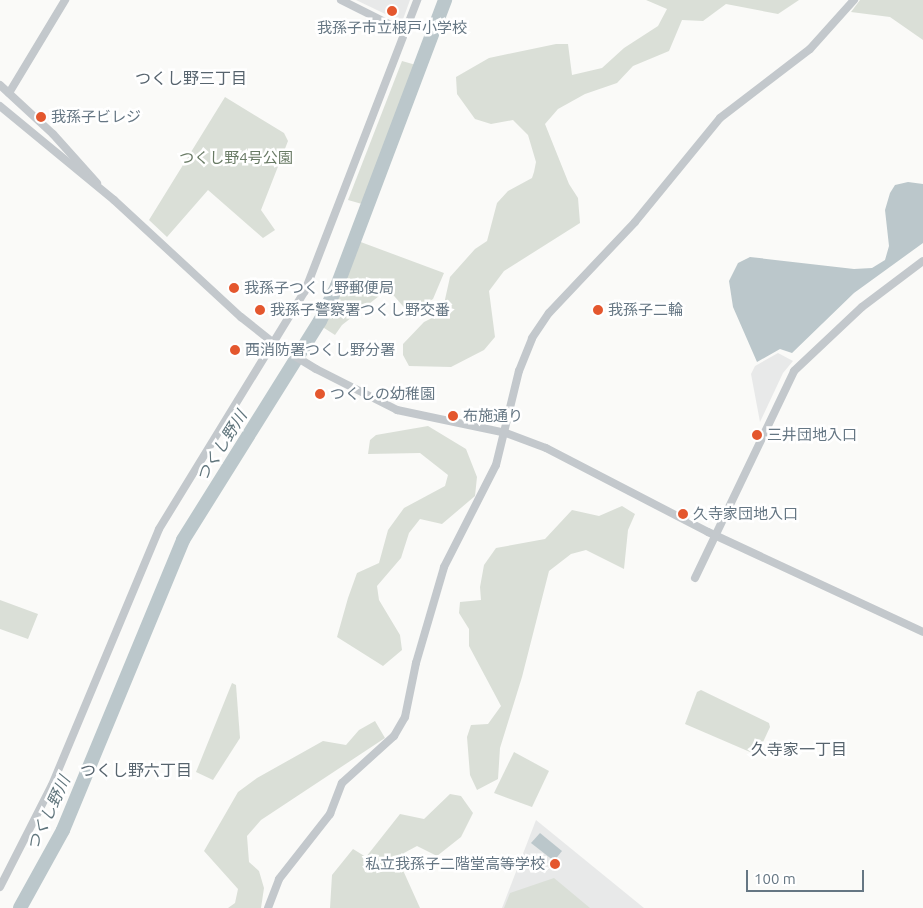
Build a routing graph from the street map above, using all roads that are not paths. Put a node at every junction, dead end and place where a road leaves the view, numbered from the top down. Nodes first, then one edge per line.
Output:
1 (65, 0) edge
2 (341, 0) edge
3 (417, 0) edge
4 (854, 0) edge
5 (405, 32) junction
6 (0, 85) edge
7 (9, 94) junction
8 (0, 106) edge
9 (104, 192) junction
10 (923, 261) edge
11 (275, 344) junction
12 (506, 433) junction
13 (716, 535) junction
14 (695, 578) dead end
15 (923, 632) edge
16 (0, 887) edge
17 (268, 908) edge

1 - 7 street
2 - 5 street
3 - 5 street
4 - 12 street
5 - 11 street
6 - 7 street
7 - 9 street
8 - 9 street
9 - 11 street
10 - 13 street
11 - 12 street
11 - 16 street
12 - 13 street
12 - 17 street
13 - 14 street
13 - 15 street

